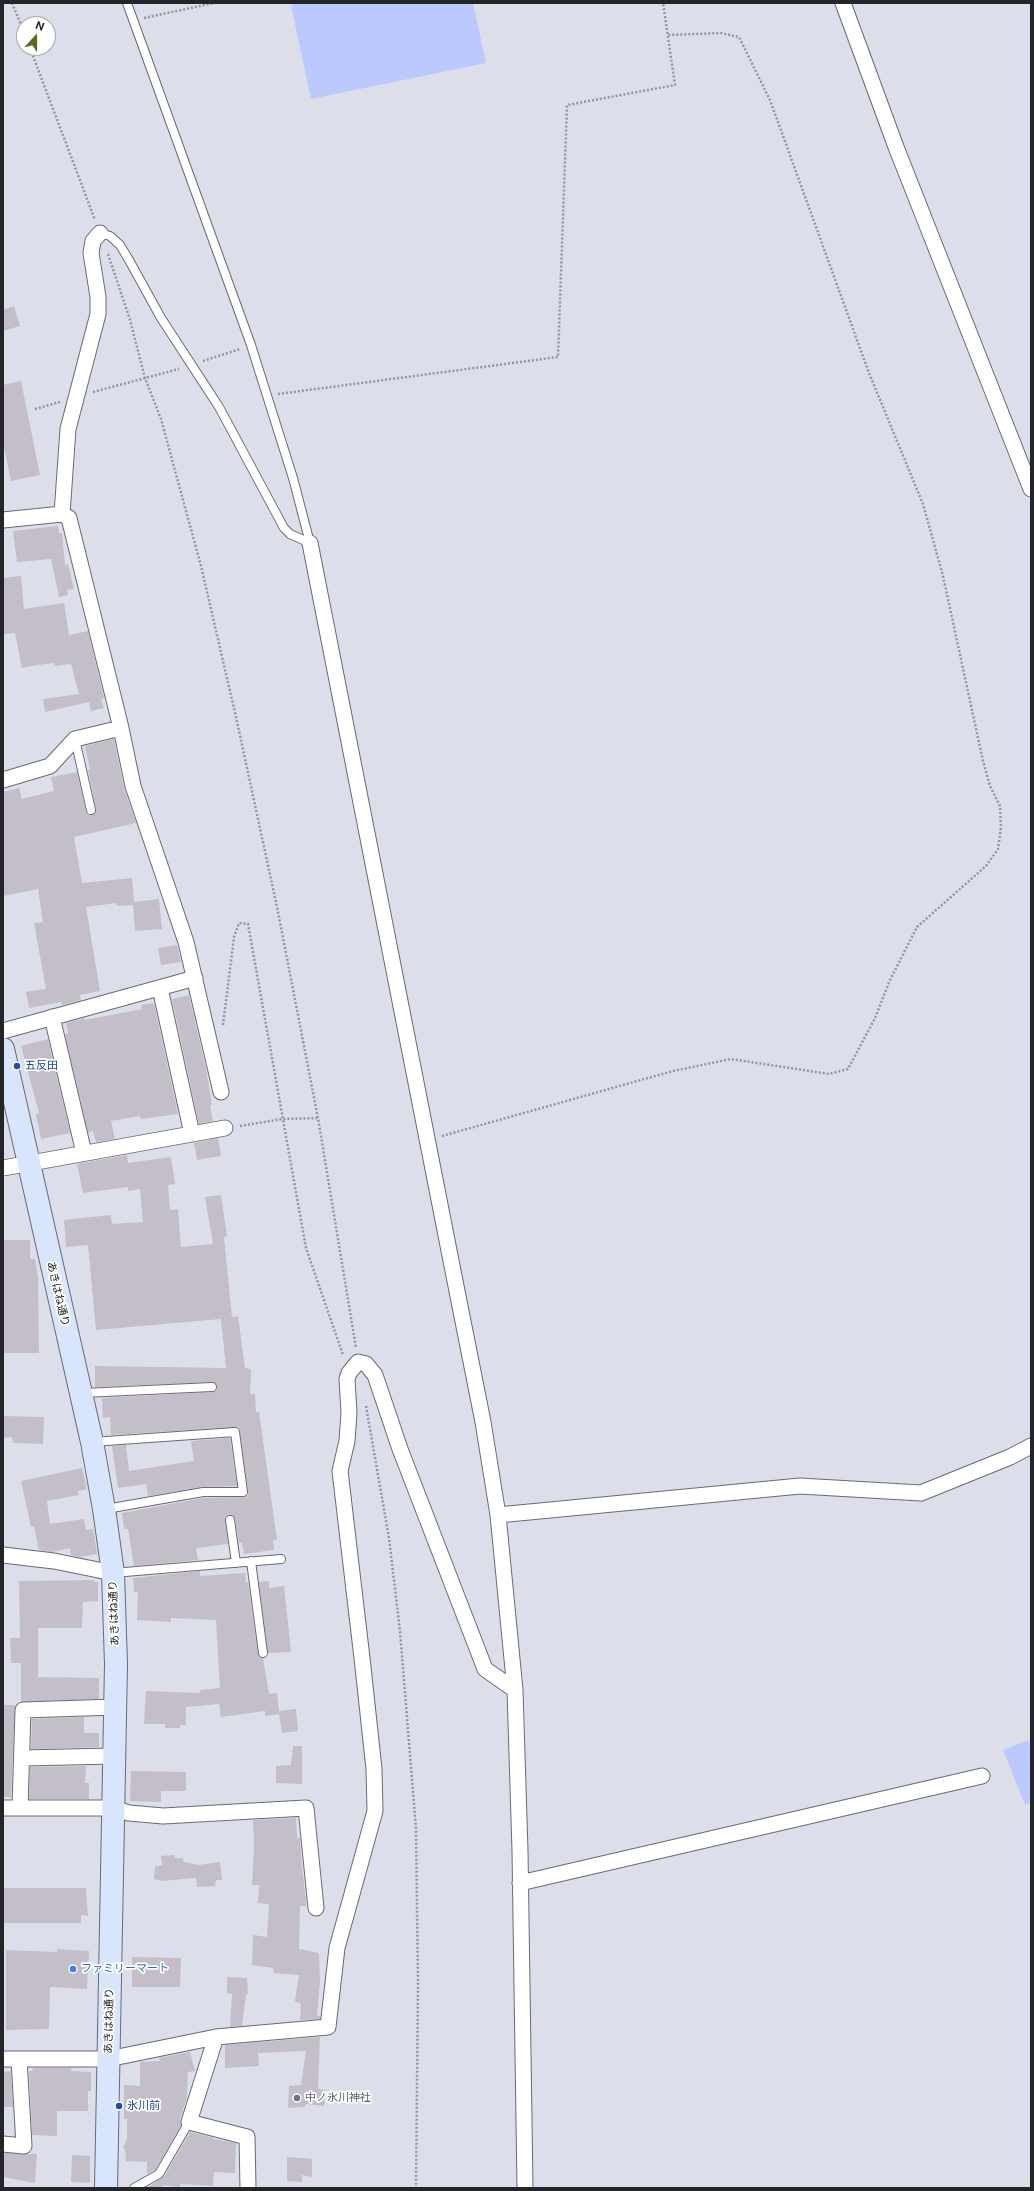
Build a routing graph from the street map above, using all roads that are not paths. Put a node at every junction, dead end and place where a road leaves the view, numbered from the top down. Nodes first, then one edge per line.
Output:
1 (127, 3) edge
2 (843, 3) edge
3 (100, 233) joint
4 (1031, 489) edge
5 (62, 514) junction
6 (3, 520) edge
7 (310, 543) junction
8 (121, 728) junction
9 (75, 739) junction
10 (3, 780) edge
11 (91, 810) dead end
12 (195, 978) junction
13 (160, 988) junction
14 (52, 1017) junction
15 (3, 1031) edge
16 (3, 1049) edge
17 (221, 1092) dead end
18 (225, 1128) road end
19 (192, 1134) junction
20 (84, 1153) junction
21 (28, 1162) junction
22 (3, 1168) edge
23 (212, 1387) dead end
24 (81, 1394) junction
25 (92, 1442) junction
26 (1031, 1446) edge
27 (104, 1509) junction
28 (498, 1515) junction
29 (230, 1520) dead end
30 (3, 1555) edge
31 (281, 1559) dead end
32 (251, 1561) junction
33 (236, 1563) junction
34 (113, 1573) junction
35 (263, 1653) dead end
36 (515, 1690) junction
37 (116, 1707) junction
38 (114, 1756) junction
39 (22, 1758) junction
40 (982, 1776) dead end
41 (3, 1808) edge
42 (20, 1808) junction
43 (112, 1808) junction
44 (520, 1883) junction
45 (316, 1908) dead end
46 (216, 2037) junction
47 (3, 2059) edge
48 (19, 2059) junction
49 (108, 2059) junction
50 (189, 2122) junction
51 (3, 2144) edge
52 (106, 2188) edge
53 (134, 2188) edge
54 (248, 2188) edge
55 (525, 2188) edge

1 - 7 lane
2 - 4 street
3 - 5 street
3 - 7 lane
5 - 6 street
5 - 8 street
7 - 28 street
8 - 9 street
8 - 12 street
9 - 10 street
9 - 11 lane
12 - 13 street
12 - 17 street
13 - 14 street
13 - 19 street
14 - 15 street
14 - 20 street
16 - 21 street, あきはね通り
18 - 19 street
19 - 20 street
20 - 21 street
21 - 22 street
21 - 24 street, あきはね通り
23 - 24 lane
24 - 25 street, あきはね通り
25 - 27 street, あきはね通り
25 - 27 lane
26 - 28 street
27 - 34 street, あきはね通り
28 - 36 street
29 - 33 lane
30 - 34 street
31 - 32 lane
32 - 33 lane
32 - 35 lane
33 - 34 lane
34 - 37 street, あきはね通り
36 - 44 street
36 - 46 street
37 - 38 street, あきはね通り
37 - 39 street
38 - 39 street
38 - 43 street, あきはね通り
39 - 42 street
40 - 44 street
41 - 42 street
42 - 43 street
43 - 45 street
43 - 49 street, あきはね通り
44 - 55 street
46 - 49 street
46 - 50 street
47 - 48 street
48 - 49 street
48 - 51 street
49 - 52 street, あきはね通り
50 - 53 lane
50 - 54 street

